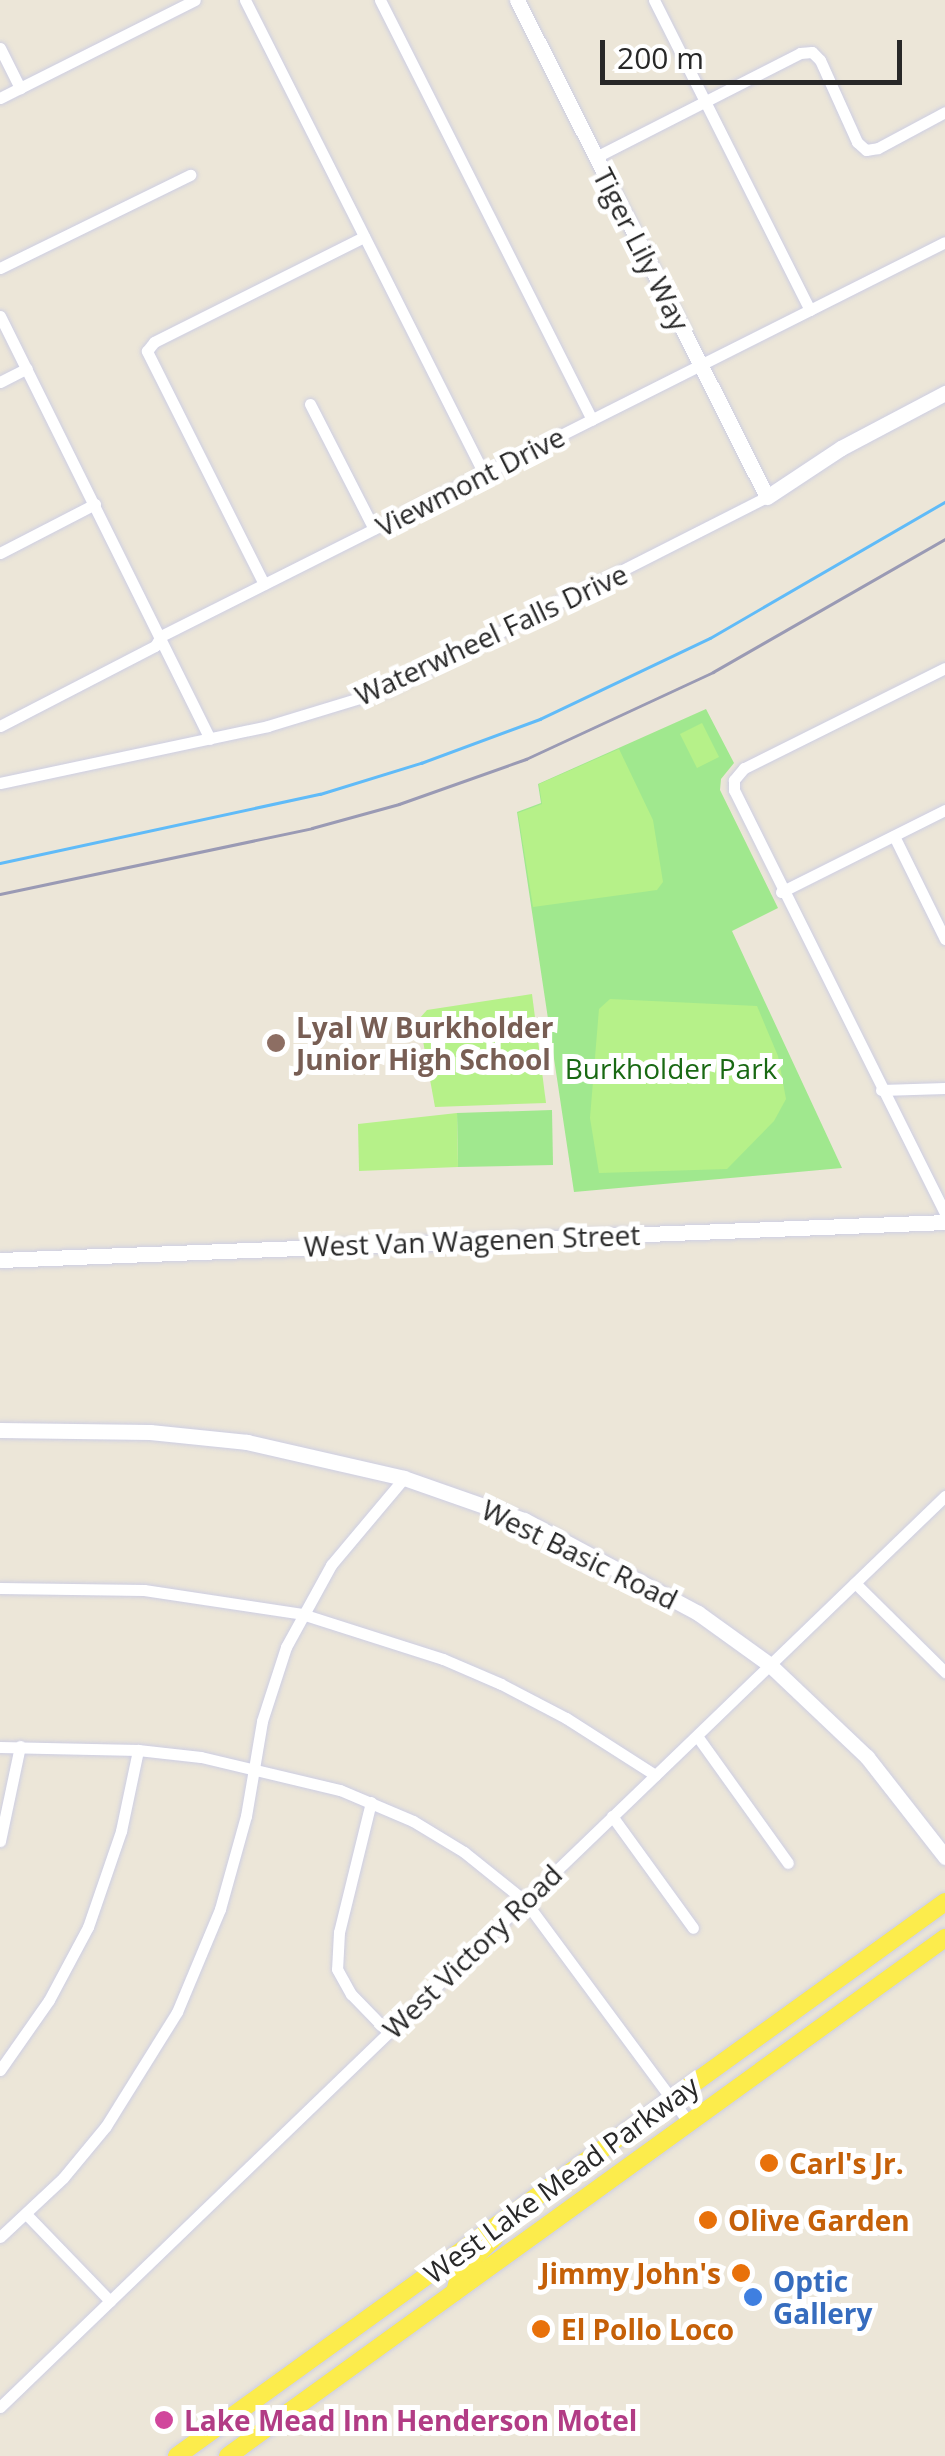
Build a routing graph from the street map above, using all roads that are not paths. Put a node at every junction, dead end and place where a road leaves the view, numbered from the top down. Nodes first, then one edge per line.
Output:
1 (195, 0) edge
2 (245, 0) edge
3 (380, 0) edge
4 (517, 0) edge
5 (654, 0) edge
6 (0, 48) edge
7 (20, 88) junction
8 (0, 98) edge
9 (705, 102) junction
10 (945, 112) edge
11 (596, 157) junction
12 (190, 174) dead end
13 (364, 237) junction
14 (945, 242) edge
15 (0, 268) edge
16 (810, 310) junction
17 (0, 316) edge
18 (700, 365) junction
19 (26, 368) junction
20 (0, 382) edge
21 (945, 393) edge
22 (310, 404) dead end
23 (592, 420) junction
24 (484, 474) junction
25 (767, 497) junction
26 (95, 504) junction
27 (374, 529) junction
28 (0, 553) edge
29 (264, 584) junction
30 (161, 636) junction
31 (945, 668) edge
32 (0, 726) edge
33 (210, 738) junction
34 (0, 783) edge
35 (945, 810) edge
36 (894, 836) junction
37 (781, 892) junction
38 (945, 940) edge
39 (945, 1088) edge
40 (881, 1090) junction
41 (945, 1213) edge
42 (945, 1222) edge
43 (0, 1260) edge
44 (0, 1430) edge
45 (404, 1478) junction
46 (945, 1496) edge
47 (856, 1582) junction
48 (0, 1588) edge
49 (302, 1614) junction
50 (770, 1666) junction
51 (945, 1672) edge
52 (697, 1736) junction
53 (20, 1746) junction
54 (0, 1747) edge
55 (138, 1750) junction
56 (254, 1766) junction
57 (656, 1775) junction
58 (371, 1802) junction
59 (612, 1816) junction
60 (0, 1842) edge
61 (945, 1858) edge
62 (788, 1863) dead end
63 (525, 1901) junction
64 (945, 1902) edge
65 (693, 1928) dead end
66 (945, 1938) edge
67 (388, 2032) junction
68 (0, 2070) edge
69 (672, 2098) junction
70 (689, 2123) junction
71 (535, 2198) junction
72 (26, 2214) junction
73 (0, 2237) edge
74 (438, 2268) junction
75 (454, 2292) junction
76 (110, 2300) junction
77 (373, 2352) junction
78 (0, 2408) edge
79 (177, 2456) edge
80 (228, 2456) edge

1 - 7 street
2 - 13 street
3 - 23 street
4 - 11 street, Tiger Lily Way
5 - 9 street
6 - 7 street
7 - 8 street
9 - 10 street
9 - 11 street
9 - 16 street
11 - 18 street, Tiger Lily Way
12 - 15 street
13 - 24 street
13 - 29 street
14 - 16 street, Viewmont Drive
16 - 18 street, Viewmont Drive
17 - 19 street
18 - 23 street, Viewmont Drive
18 - 25 street, Tiger Lily Way
19 - 20 street
19 - 26 street
21 - 25 street, Waterwheel Falls Drive
22 - 27 street
23 - 24 street, Viewmont Drive
24 - 27 street, Viewmont Drive
25 - 33 street, Waterwheel Falls Drive
26 - 28 street
26 - 30 street
27 - 29 street, Viewmont Drive
29 - 30 street, Viewmont Drive
30 - 32 street, Viewmont Drive
30 - 33 street
31 - 37 street
33 - 34 street, Waterwheel Falls Drive
35 - 36 street
36 - 37 street
36 - 38 street
37 - 40 street
39 - 40 street
40 - 41 street
42 - 43 street, West Van Wagenen Street
44 - 45 street, West Basic Road
45 - 49 street
45 - 50 street, West Basic Road
46 - 47 street, West Victory Road
47 - 50 street, West Victory Road
47 - 51 street
48 - 49 street
49 - 56 street
49 - 57 street
50 - 52 street, West Victory Road
50 - 61 street, West Basic Road
52 - 57 street, West Victory Road
52 - 62 street
53 - 54 street
53 - 55 street
53 - 60 street
55 - 56 street
55 - 68 street
56 - 58 street
56 - 72 street
57 - 59 street, West Victory Road
58 - 63 street
58 - 67 street
59 - 63 street, West Victory Road
59 - 65 street
63 - 67 street, West Victory Road
63 - 69 street
64 - 69 main road, West Lake Mead Parkway
66 - 70 main road, West Lake Mead Parkway
67 - 76 street, West Victory Road
69 - 70 street
69 - 71 main road, West Lake Mead Parkway
70 - 75 main road, West Lake Mead Parkway
71 - 74 main road, West Lake Mead Parkway
71 - 75 main road
72 - 73 street
72 - 76 street
74 - 77 main road
74 - 79 main road, West Lake Mead Parkway
75 - 77 main road, West Lake Mead Parkway
76 - 78 street, West Victory Road
77 - 80 main road, West Lake Mead Parkway

